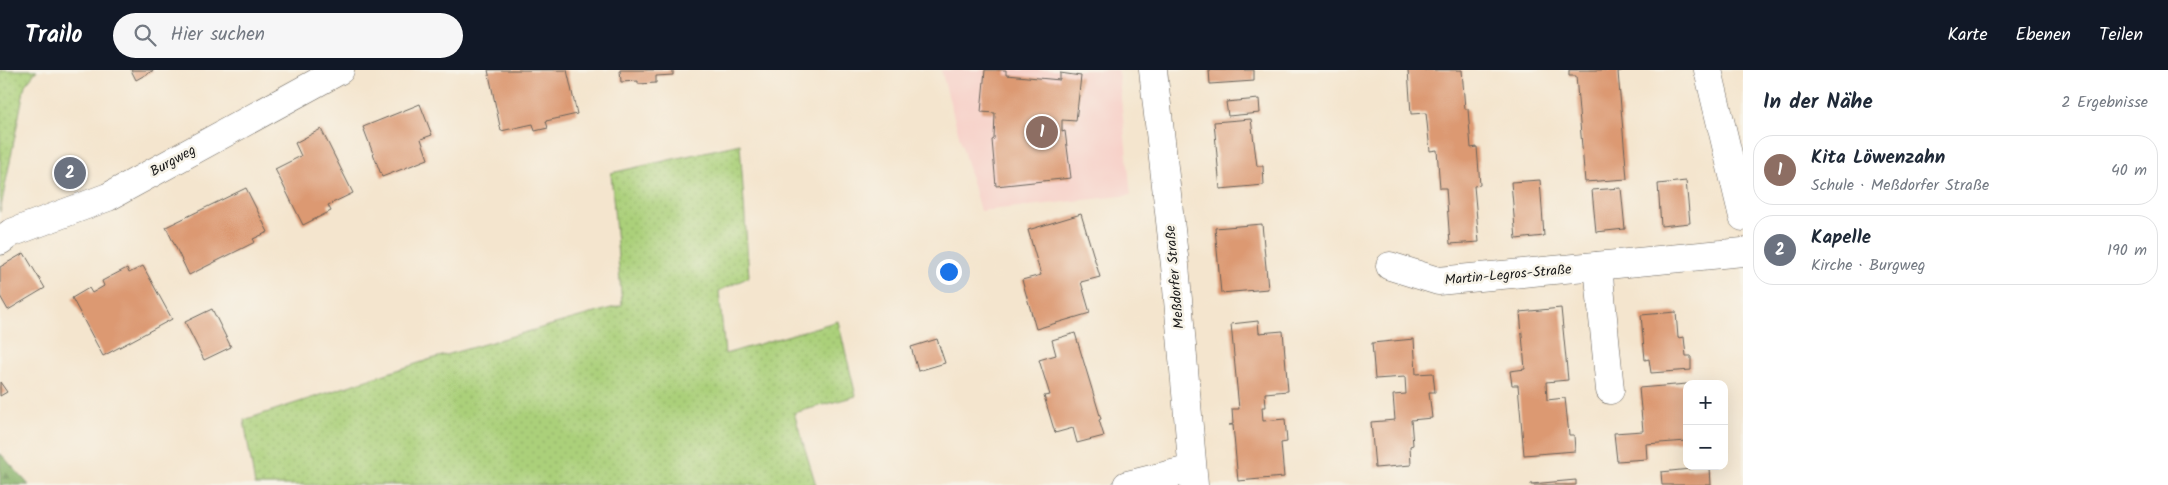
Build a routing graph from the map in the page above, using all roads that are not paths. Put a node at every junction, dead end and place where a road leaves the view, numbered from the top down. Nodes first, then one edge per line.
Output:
1 (340, 70) edge
2 (1153, 70) edge
3 (1708, 70) edge
4 (1743, 217) edge
5 (0, 241) edge
6 (1743, 252) edge
7 (1390, 266) dead end
8 (1598, 266) junction
9 (1610, 390) dead end
10 (1193, 477) edge
11 (1127, 485) edge

1 - 5 street, Burgweg
2 - 10 street, Meßdorfer Straße
3 - 4 street
6 - 8 street, Martin-Legros-Straße
7 - 8 street, Martin-Legros-Straße
8 - 9 street
10 - 11 street

